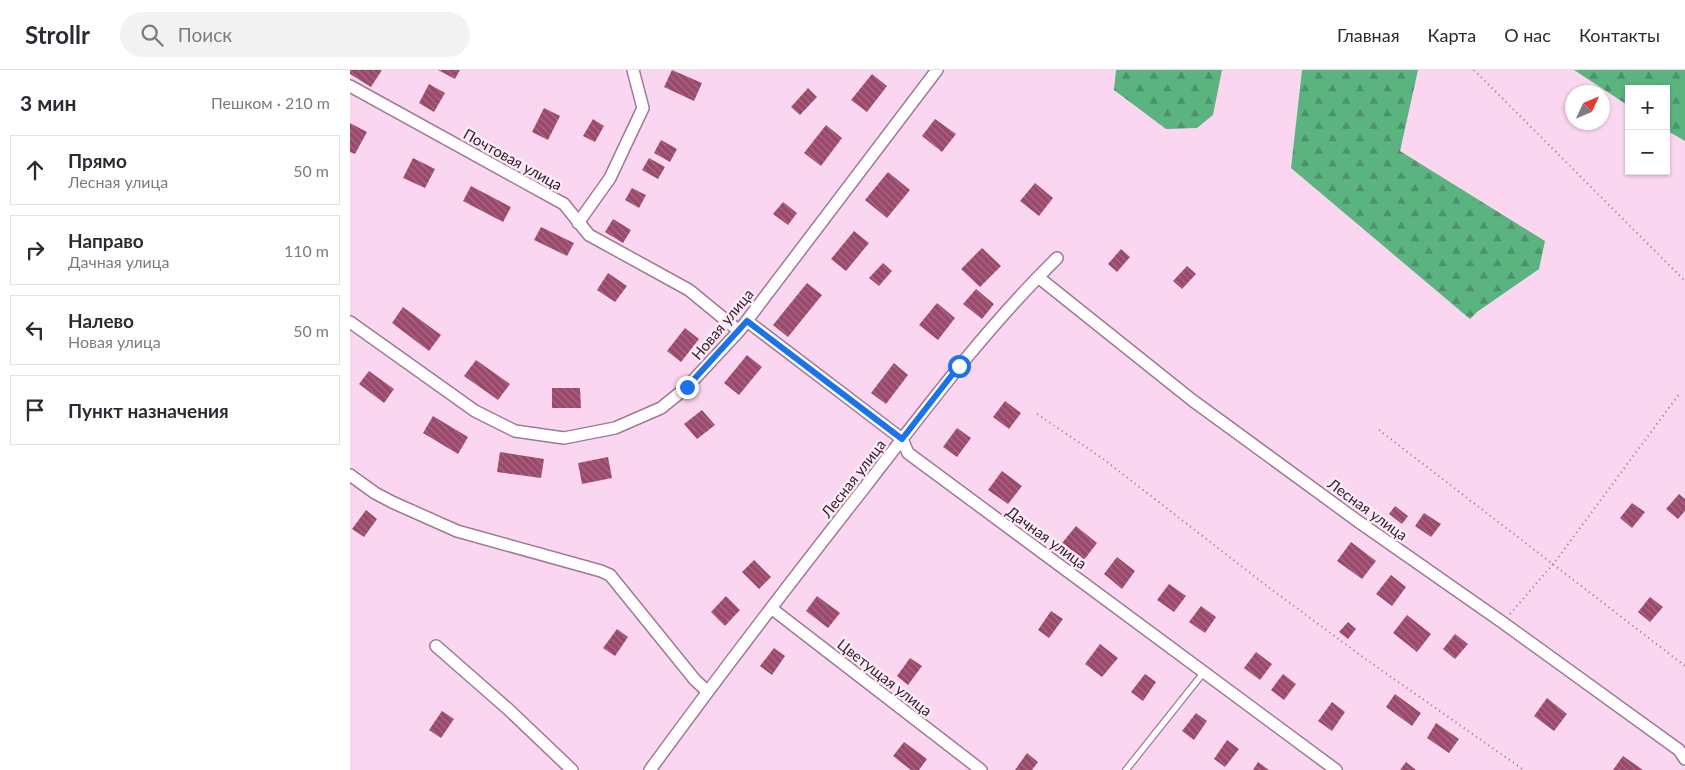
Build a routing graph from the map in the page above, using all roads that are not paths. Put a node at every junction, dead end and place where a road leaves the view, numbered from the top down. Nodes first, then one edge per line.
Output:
1 (633, 70) edge
2 (937, 70) edge
3 (350, 86) edge
4 (578, 222) junction
5 (1057, 258) dead end
6 (1038, 277) junction
7 (747, 321) junction
8 (350, 322) edge
9 (739, 331) junction
10 (902, 439) junction
11 (350, 475) edge
12 (771, 608) junction
13 (436, 646) dead end
14 (1204, 671) junction
15 (707, 691) junction
16 (1685, 759) edge
17 (572, 770) edge
18 (650, 770) edge
19 (981, 770) edge
20 (1126, 770) edge
21 (1336, 770) edge

1 - 4 street
2 - 7 street, Новая улица
3 - 4 street, Почтовая улица
4 - 9 street, Почтовая улица
5 - 6 street, Лесная улица
6 - 10 street, Лесная улица
6 - 16 street, Лесная улица
7 - 9 street
7 - 10 street, Дачная улица
8 - 9 street, Новая улица
10 - 12 street, Лесная улица
10 - 14 street, Дачная улица
11 - 15 street
12 - 15 street, Лесная улица
12 - 19 street, Цветущая улица
13 - 17 street
14 - 20 lane
14 - 21 street, Дачная улица
15 - 18 street, Лесная улица

